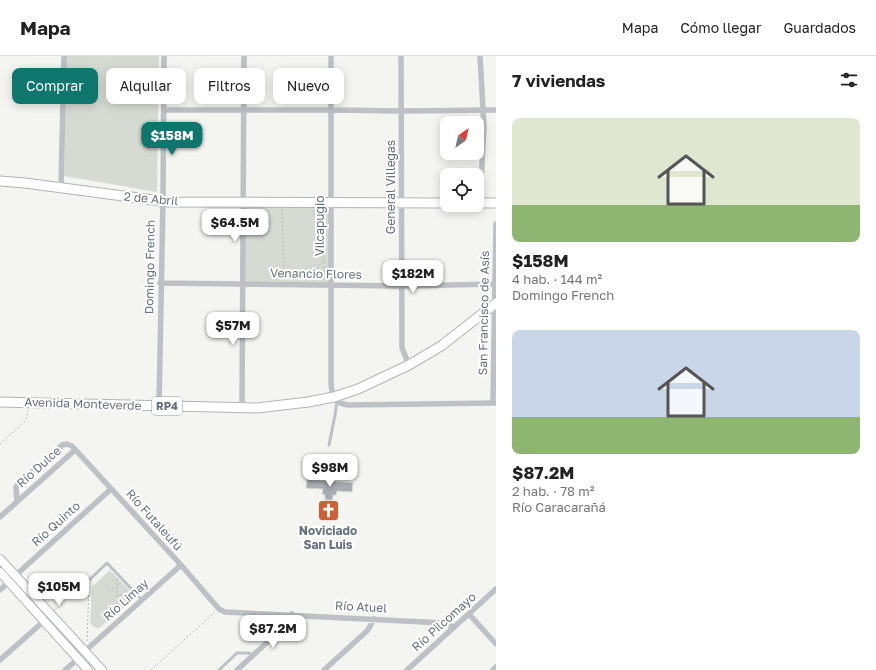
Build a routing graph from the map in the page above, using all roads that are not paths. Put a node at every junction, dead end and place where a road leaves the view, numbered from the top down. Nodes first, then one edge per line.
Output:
1 (64, 56) edge
2 (164, 56) edge
3 (244, 56) edge
4 (332, 56) edge
5 (402, 56) edge
6 (480, 56) edge
7 (244, 109) junction
8 (164, 110) junction
9 (331, 110) junction
10 (483, 110) junction
11 (496, 110) edge
12 (402, 111) junction
13 (481, 168) edge
14 (0, 181) edge
15 (61, 188) junction
16 (163, 202) junction
17 (244, 202) junction
18 (402, 203) junction
19 (440, 203) edge
20 (484, 203) edge
21 (496, 203) edge
22 (328, 204) junction
23 (496, 224) edge
24 (160, 283) junction
25 (243, 284) junction
26 (495, 284) edge
27 (331, 285) junction
28 (402, 286) junction
29 (496, 303) edge
30 (409, 365) junction
31 (335, 399) junction
32 (0, 402) edge
33 (495, 403) edge
34 (159, 406) junction
35 (242, 408) junction
36 (329, 445) dead end
37 (73, 448) junction
38 (111, 489) junction
39 (17, 501) junction
40 (0, 517) edge
41 (0, 559) edge
42 (181, 565) junction
43 (0, 572) edge
44 (16, 575) junction
45 (9, 582) junction
46 (86, 583) road end
47 (496, 589) edge
48 (0, 590) edge
49 (32, 594) junction
50 (26, 600) junction
51 (142, 600) junction
52 (219, 609) joint
53 (292, 614) junction
54 (469, 614) junction
55 (374, 619) junction
56 (44, 621) junction
57 (454, 627) junction
58 (68, 632) junction
59 (60, 639) junction
60 (496, 644) edge
61 (86, 651) junction
62 (254, 655) junction
63 (78, 659) junction
64 (0, 660) edge
65 (496, 667) edge
66 (65, 670) edge
67 (88, 670) edge
68 (102, 670) edge
69 (219, 670) edge
70 (237, 670) edge
71 (324, 670) edge
72 (407, 670) edge
73 (493, 670) edge

1 - 15 street
2 - 8 street, Domingo French
3 - 7 street
4 - 9 street, Vilcapugio
5 - 12 street, General Villegas
6 - 10 street
7 - 8 street
7 - 9 street
7 - 17 street
8 - 16 street, Domingo French
9 - 12 street
9 - 22 street, Vilcapugio
10 - 11 street
10 - 12 street
10 - 13 street
12 - 18 street, General Villegas
14 - 15 main road, 2 de Abril
15 - 16 main road, 2 de Abril
16 - 17 main road, 2 de Abril
16 - 24 street, Domingo French
17 - 22 main road, 2 de Abril
17 - 25 street
18 - 19 main road, 2 de Abril
18 - 22 main road, 2 de Abril
18 - 28 street, General Villegas
20 - 21 main road
22 - 27 street, Vilcapugio
23 - 26 street, San Francisco de Asís
24 - 25 street, Venancio Flores
24 - 34 street, Domingo French
25 - 27 street, Venancio Flores
25 - 35 street
26 - 28 street, Venancio Flores
26 - 29 street, San Francisco de Asís
27 - 28 street, Venancio Flores
27 - 31 street, Vilcapugio
28 - 30 street, General Villegas
29 - 30 main road, RP4
29 - 33 street, San Francisco de Asís
30 - 31 main road, RP4
31 - 33 street
31 - 35 main road, Avenida Monteverde / RP4
31 - 36 lane
32 - 34 main road, Avenida Monteverde / RP4
34 - 35 main road, Avenida Monteverde / RP4
37 - 38 street, Río Futaleufú
37 - 39 street, Río Dulce
37 - 39 street, Río Dulce
38 - 42 street, Río Futaleufú
38 - 44 street, Río Quinto
39 - 40 street, Río Dulce
41 - 44 main road
42 - 51 street, Río Limay
42 - 52 street, Río Futaleufú
43 - 45 main road
44 - 49 main road
45 - 48 street
45 - 50 main road
46 - 51 lane
47 - 54 street, Río Pilcomayo
49 - 50 main road
49 - 58 main road
50 - 56 main road
51 - 61 street, Río Limay
52 - 53 street, Río Atuel
53 - 55 street, Río Atuel
53 - 62 street
54 - 57 street, Río Pilcomayo
54 - 60 street
55 - 57 street, Río Atuel
55 - 71 street
56 - 59 main road
56 - 64 street
57 - 72 street, Río Pilcomayo
58 - 59 main road
58 - 61 main road
59 - 63 main road
61 - 68 main road
62 - 69 lane
62 - 70 street
63 - 66 street
63 - 67 main road
65 - 73 street

